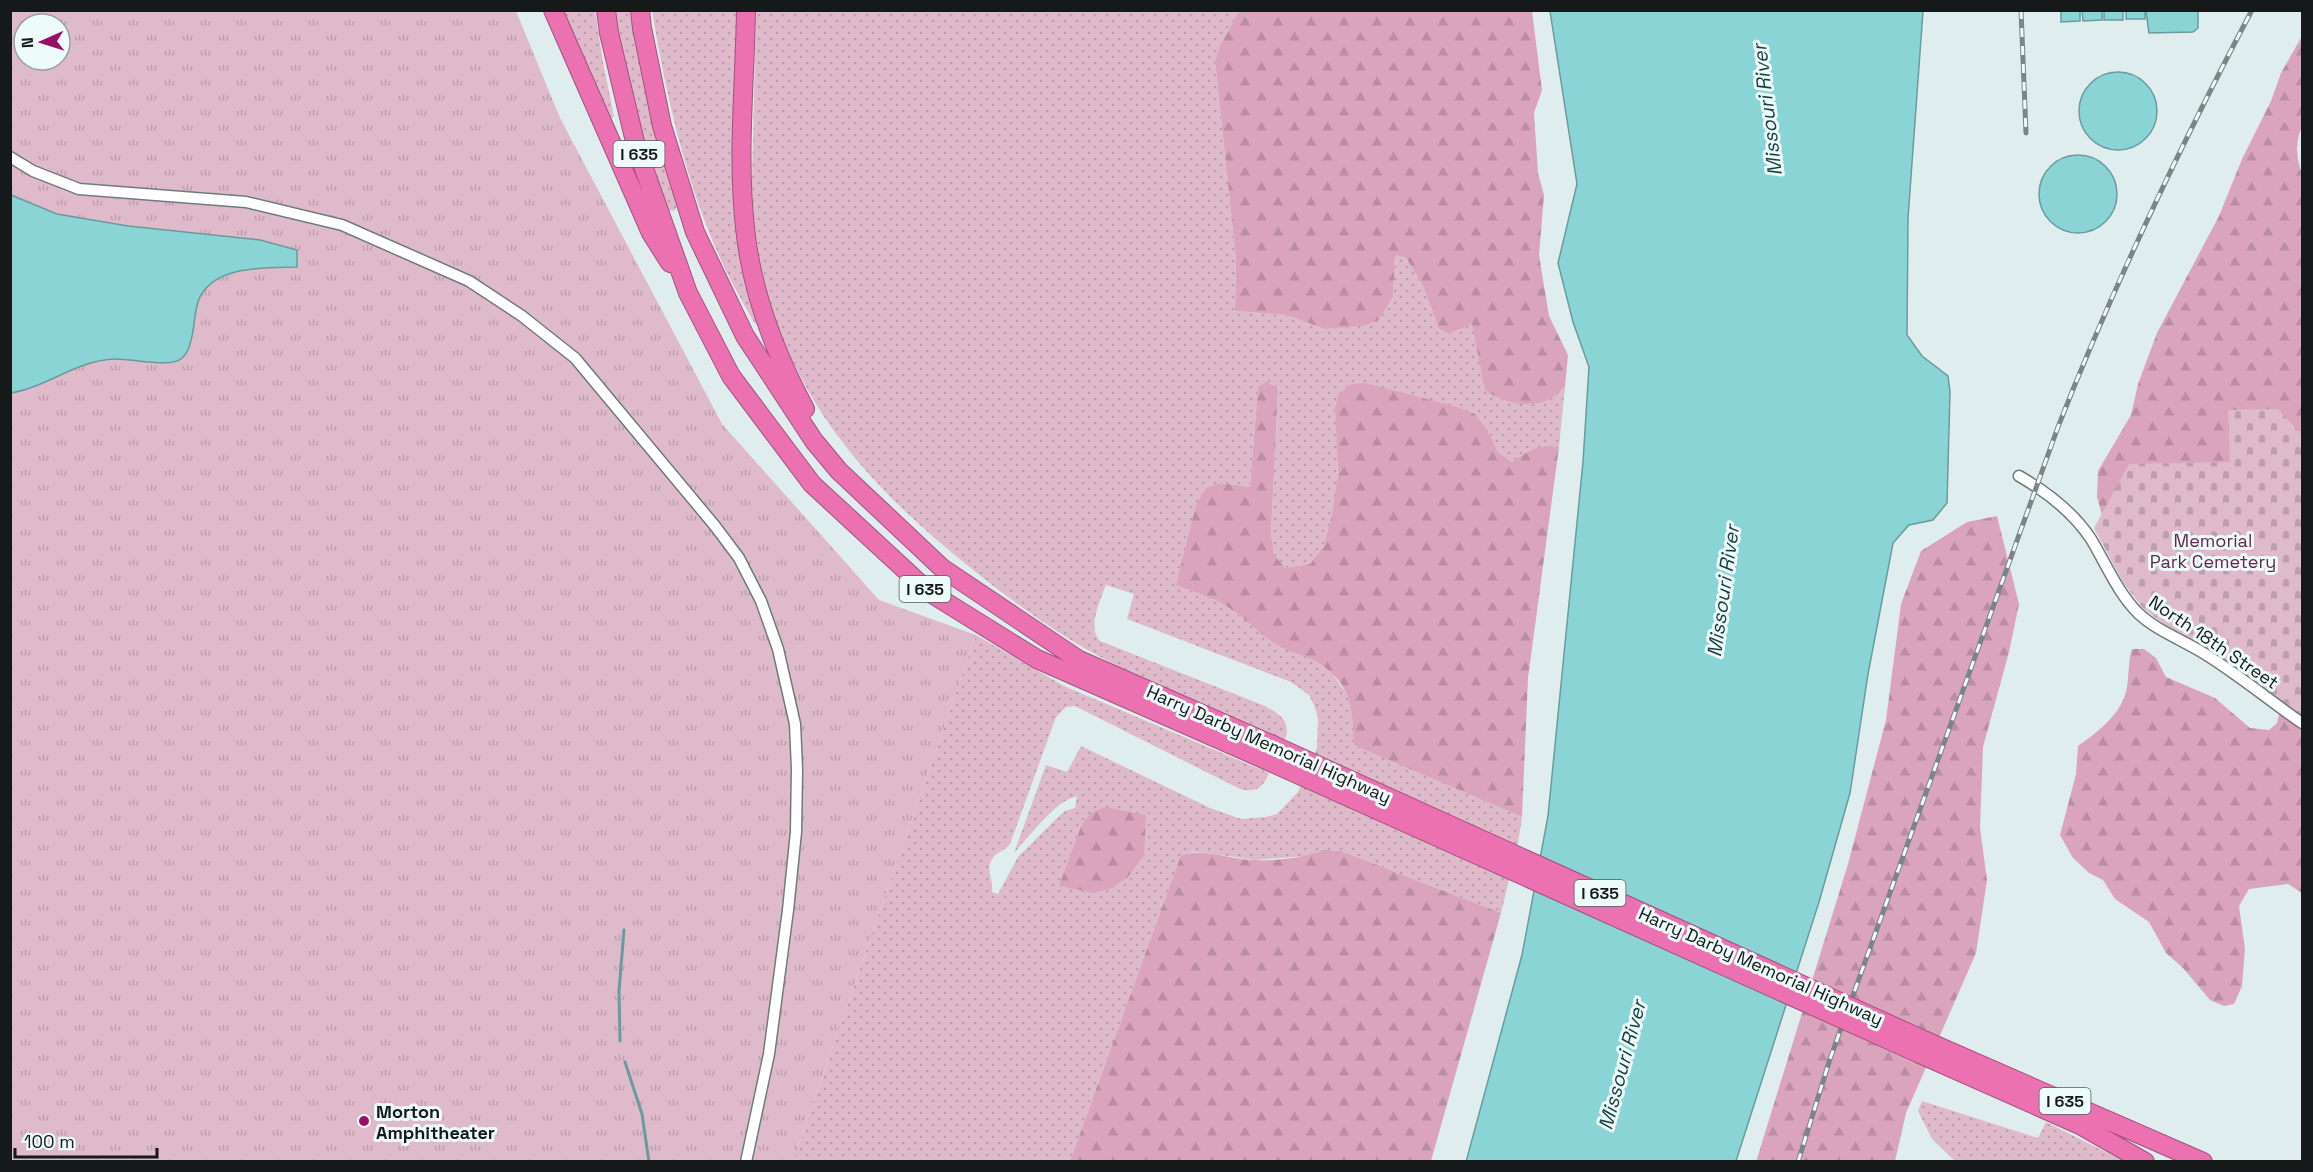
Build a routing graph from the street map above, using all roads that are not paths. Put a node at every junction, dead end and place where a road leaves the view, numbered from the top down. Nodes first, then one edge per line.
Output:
1 (554, 10) edge
2 (606, 10) edge
3 (640, 10) edge
4 (746, 10) edge
5 (10, 157) edge
6 (688, 293) junction
7 (839, 471) junction
8 (2019, 476) dead end
9 (2302, 723) edge
10 (1270, 753) junction
11 (1923, 1047) junction
12 (746, 1161) edge
13 (2145, 1161) edge
14 (2203, 1161) edge

1 - 6 highway
2 - 6 highway, Harry Darby Memorial Highway / I 635
3 - 7 highway, Harry Darby Memorial Highway / I 635
4 - 7 highway
5 - 12 street
6 - 10 highway, Harry Darby Memorial Highway / I 635
7 - 10 highway, Harry Darby Memorial Highway / I 635
8 - 9 street, North 18th Street
10 - 11 highway, Harry Darby Memorial Highway / I 635, bridge
11 - 13 highway, Harry Darby Memorial Highway / I 635
11 - 14 highway, Harry Darby Memorial Highway / I 635

